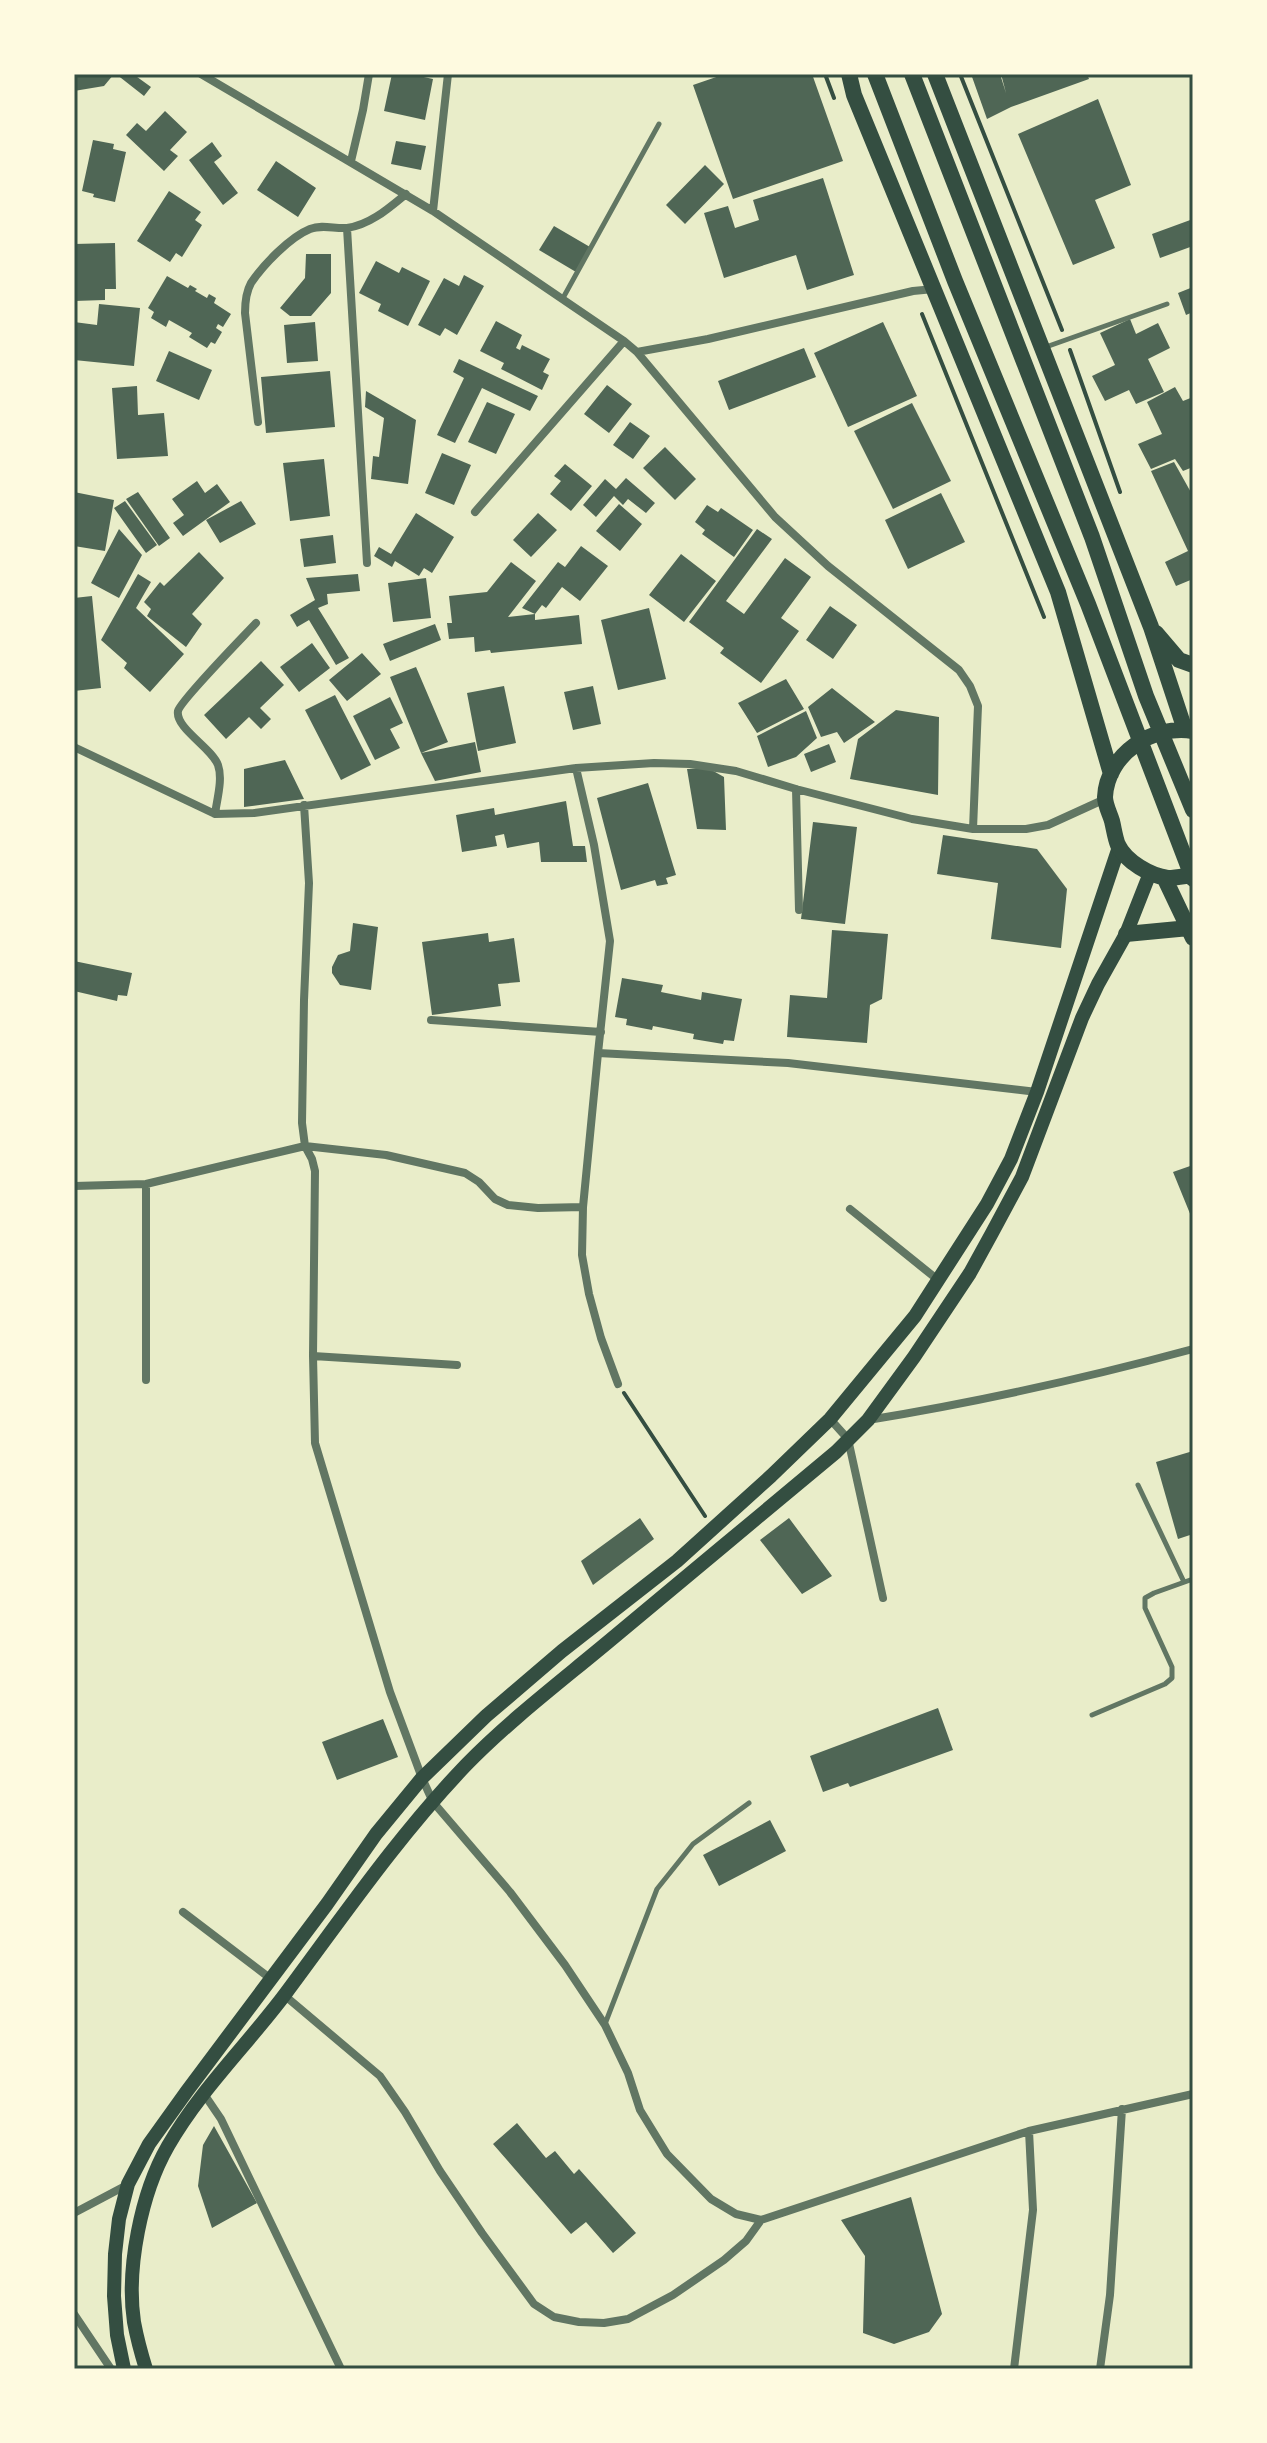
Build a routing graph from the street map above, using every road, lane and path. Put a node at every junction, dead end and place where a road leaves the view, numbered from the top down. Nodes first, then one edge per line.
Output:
1 (201, 74) edge
2 (369, 74) edge
3 (448, 74) edge
4 (825, 74) edge
5 (849, 74) edge
6 (875, 74) edge
7 (912, 74) edge
8 (935, 74) edge
9 (960, 74) edge
10 (837, 103) dead end
11 (659, 124) dead end
12 (351, 161) junction
13 (406, 194) junction
14 (433, 211) junction
15 (347, 228) junction
16 (934, 289) junction
17 (913, 291) junction
18 (563, 299) junction
19 (1167, 304) dead end
20 (1066, 340) junction
21 (624, 341) junction
22 (1042, 348) junction
23 (637, 352) junction
24 (258, 422) dead end
25 (1123, 500) dead end
26 (475, 512) dead end
27 (367, 563) dead end
28 (1046, 620) dead end
29 (256, 623) dead end
30 (1151, 627) junction
31 (1193, 665) edge
32 (1186, 730) edge
33 (74, 747) edge
34 (576, 768) junction
35 (1111, 774) junction
36 (796, 789) junction
37 (1105, 799) junction
38 (304, 805) junction
39 (1193, 810) edge
40 (215, 814) junction
41 (973, 829) junction
42 (1119, 847) junction
43 (1162, 876) junction
44 (1193, 877) edge
45 (799, 910) dead end
46 (1191, 933) edge
47 (1126, 934) junction
48 (1076, 971) junction
49 (1098, 984) junction
50 (431, 1020) dead end
51 (601, 1032) junction
52 (598, 1053) junction
53 (1037, 1092) junction
54 (305, 1146) junction
55 (146, 1184) junction
56 (74, 1186) edge
57 (583, 1207) junction
58 (850, 1209) dead end
59 (938, 1280) junction
60 (1193, 1349) edge
61 (313, 1356) junction
62 (457, 1365) dead end
63 (146, 1380) dead end
64 (618, 1384) joint
65 (830, 1419) junction
66 (868, 1420) junction
67 (848, 1439) junction
68 (1138, 1485) dead end
69 (714, 1528) junction
70 (1193, 1579) edge
71 (1184, 1582) junction
72 (883, 1598) dead end
73 (1092, 1715) dead end
74 (422, 1778) junction
75 (433, 1802) junction
76 (749, 1803) dead end
77 (183, 1912) dead end
78 (271, 1979) junction
79 (284, 1995) junction
80 (605, 2025) junction
81 (204, 2094) junction
82 (1193, 2094) edge
83 (1122, 2109) junction
84 (1029, 2131) junction
85 (128, 2184) junction
86 (74, 2213) edge
87 (761, 2220) junction
88 (74, 2314) edge
89 (111, 2369) edge
90 (124, 2369) edge
91 (146, 2369) edge
92 (341, 2369) edge
93 (1014, 2369) edge
94 (1100, 2369) edge

1 - 12 street
2 - 12 street
3 - 14 street
4 - 10 path
5 - 16 main road
6 - 44 main road
7 - 39 main road
8 - 22 main road
9 - 20 path
11 - 18 lane
12 - 13 street
13 - 14 street
13 - 15 street
14 - 18 street
15 - 24 street
15 - 27 street
16 - 17 street
16 - 35 main road
17 - 23 street
17 - 28 path
18 - 21 street
19 - 20 lane
20 - 22 lane
20 - 25 path
21 - 23 street
21 - 26 street
22 - 30 main road
23 - 41 street
29 - 40 street
30 - 31 main road
30 - 32 main road
32 - 35 main road
33 - 40 street
34 - 36 street
34 - 38 street
34 - 51 street
35 - 37 main road
36 - 41 street
36 - 45 street
37 - 41 street
37 - 42 main road
38 - 40 street
38 - 54 street
42 - 43 main road
42 - 48 main road
43 - 44 main road
43 - 46 main road
43 - 47 main road
46 - 47 main road
47 - 49 main road
48 - 49 main road
48 - 53 main road
49 - 66 main road
50 - 51 street
51 - 52 street
52 - 53 street
52 - 57 street
53 - 59 main road
54 - 55 street
54 - 57 street
54 - 61 street
55 - 56 street
55 - 63 street
57 - 64 street
58 - 59 street
59 - 65 main road
60 - 66 street
61 - 62 street
61 - 74 street
64 - 69 path
65 - 67 street
65 - 69 main road
66 - 67 main road
67 - 72 street
67 - 75 main road
68 - 71 lane
69 - 74 main road
70 - 71 lane
71 - 73 lane
74 - 75 street
74 - 78 main road
75 - 79 main road
75 - 80 street
76 - 80 lane
77 - 78 street
78 - 85 main road
79 - 81 main road
79 - 87 street
80 - 87 street
81 - 91 main road
81 - 92 street
82 - 83 street
83 - 84 street
83 - 94 street
84 - 87 street
84 - 93 street
85 - 86 street
85 - 90 main road
88 - 89 street

